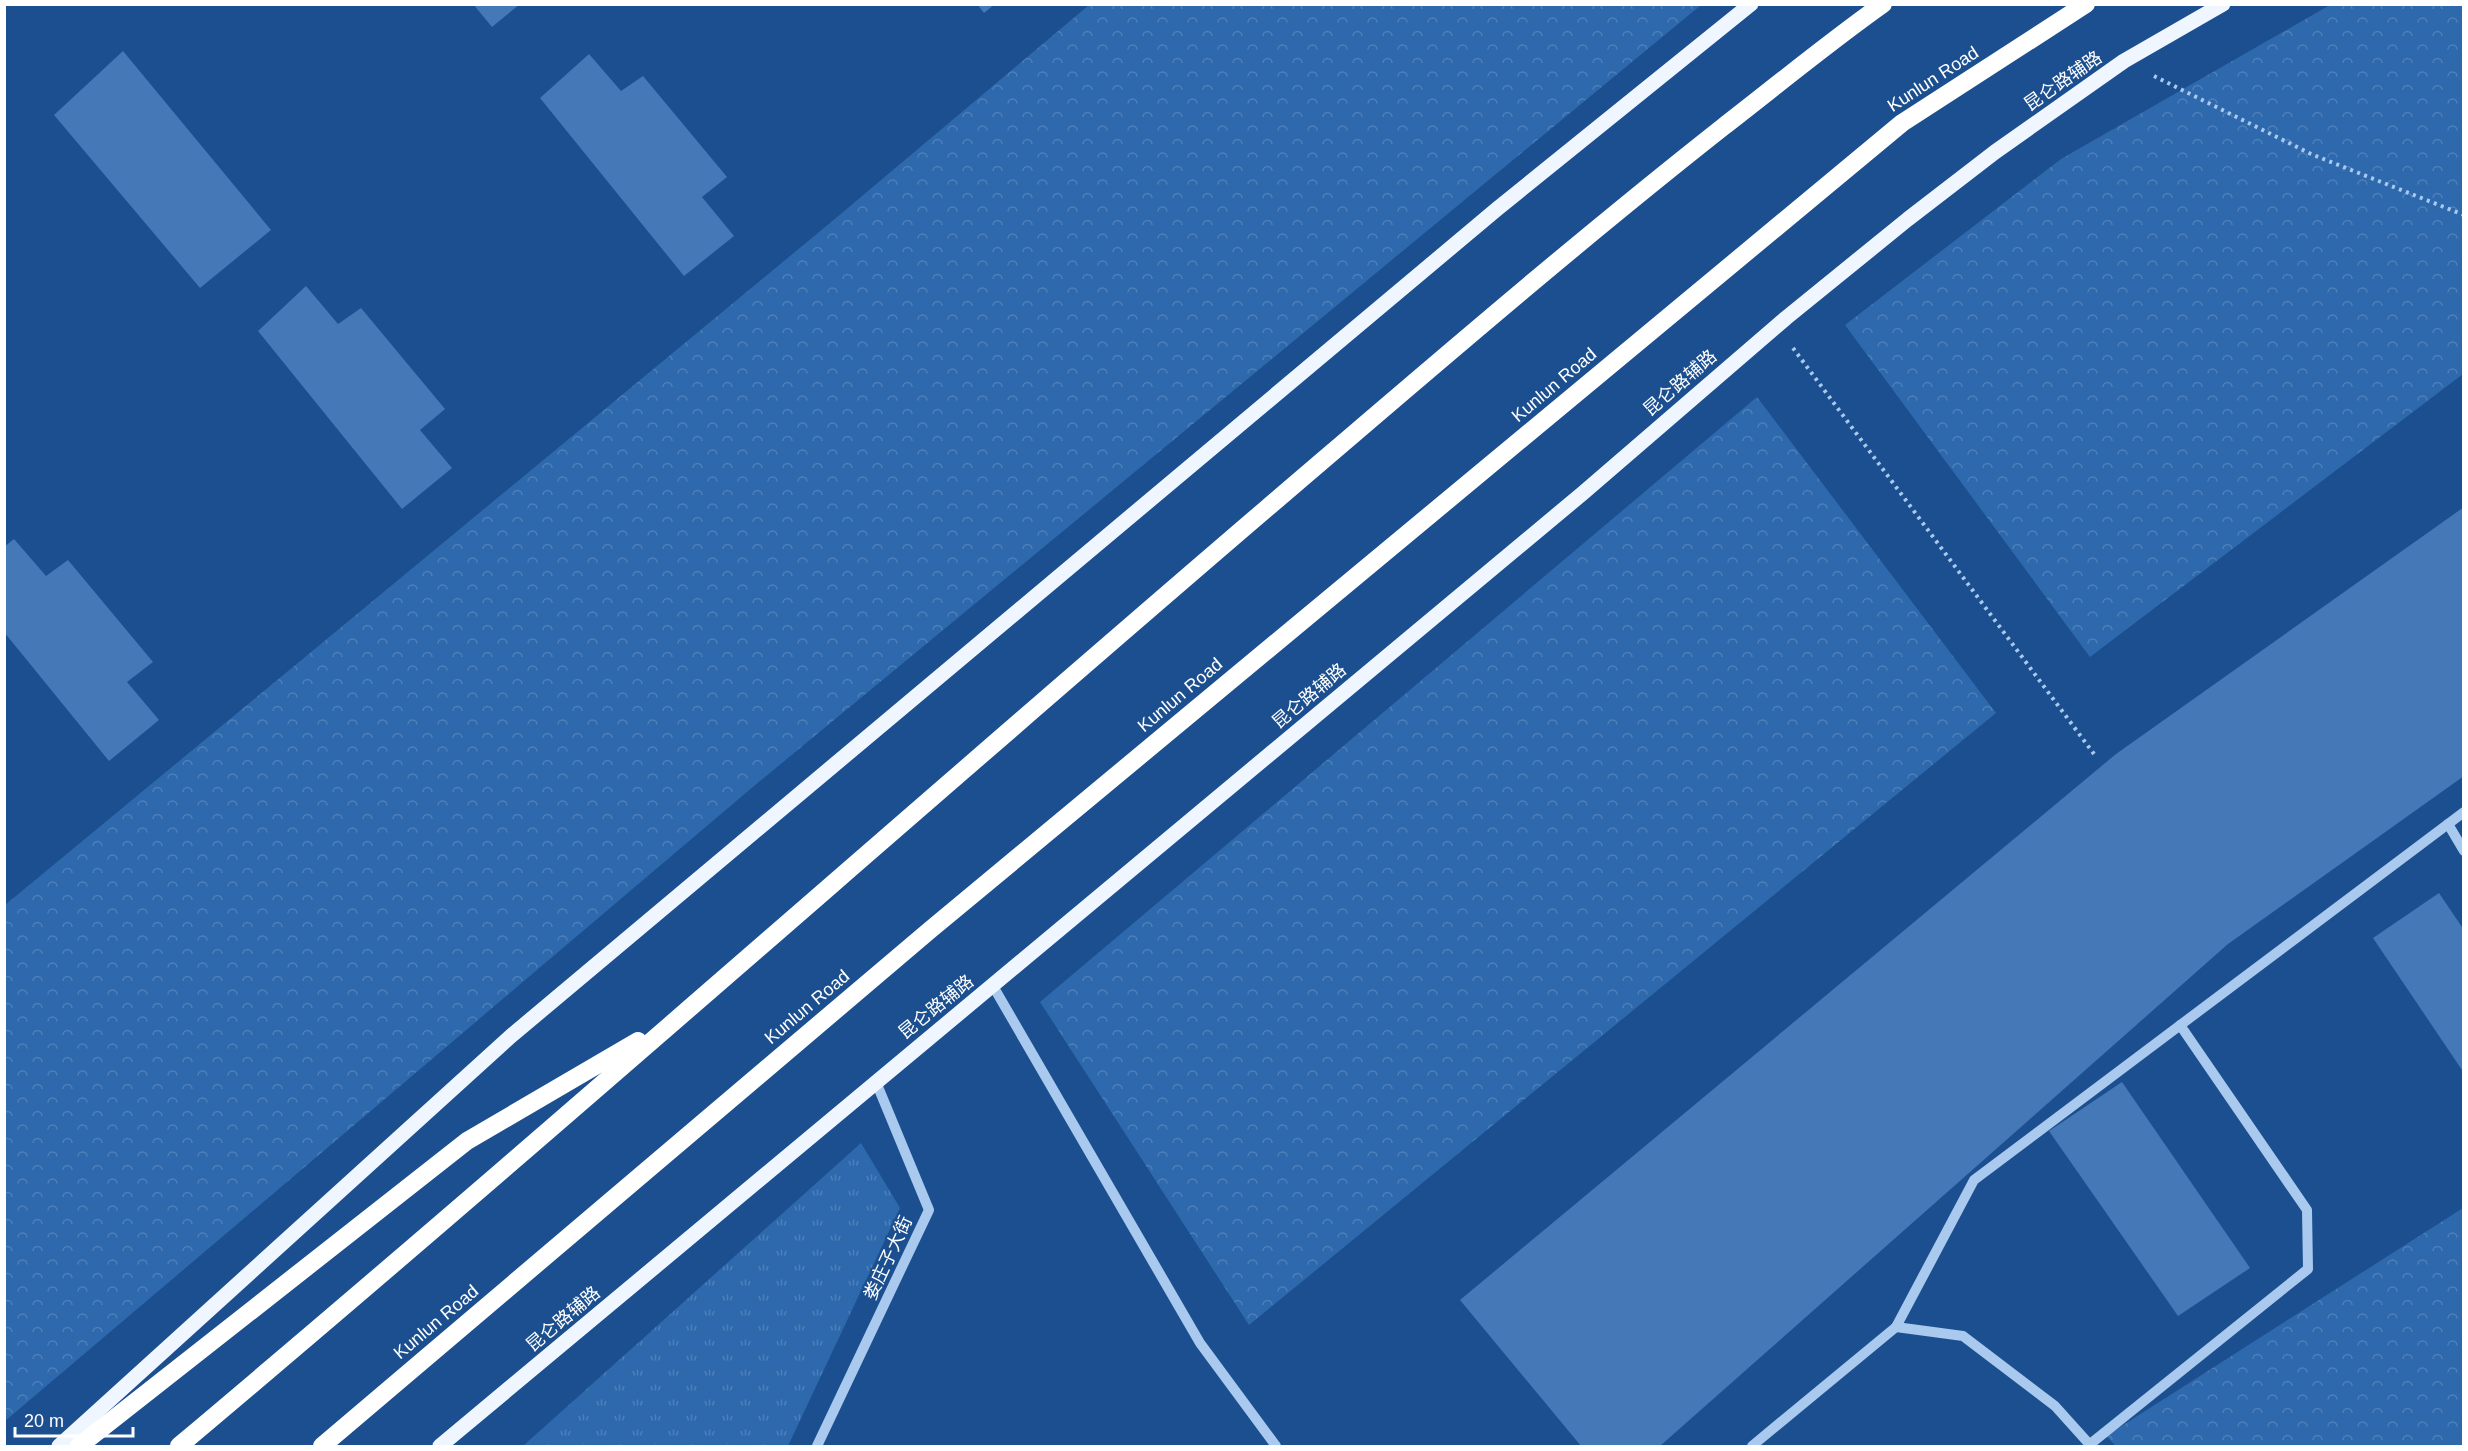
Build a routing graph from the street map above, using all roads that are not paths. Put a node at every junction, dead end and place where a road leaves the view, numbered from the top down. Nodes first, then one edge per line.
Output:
1 (1751, 4) edge
2 (1883, 4) edge
3 (2086, 4) edge
4 (2223, 4) edge
5 (2463, 812) edge
6 (2448, 824) junction
7 (2463, 851) edge
8 (993, 986) junction
9 (678, 1018) junction
10 (2180, 1025) junction
11 (876, 1082) junction
12 (1896, 1327) junction
13 (59, 1446) edge
14 (79, 1446) edge
15 (179, 1446) edge
16 (322, 1446) edge
17 (441, 1446) edge
18 (818, 1446) edge
19 (1276, 1446) edge
20 (1752, 1446) edge
21 (2090, 1446) edge

1 - 13 main road
2 - 9 highway
3 - 16 highway, Kunlun Road
4 - 8 main road, 昆仑路辅路
5 - 6 street
6 - 7 street
6 - 10 street
8 - 11 main road, 昆仑路辅路
8 - 19 street
9 - 14 highway
9 - 15 highway
10 - 12 street
10 - 21 street
11 - 17 main road, 昆仑路辅路
11 - 18 street, 娄庄子大街
12 - 20 street
12 - 21 street

